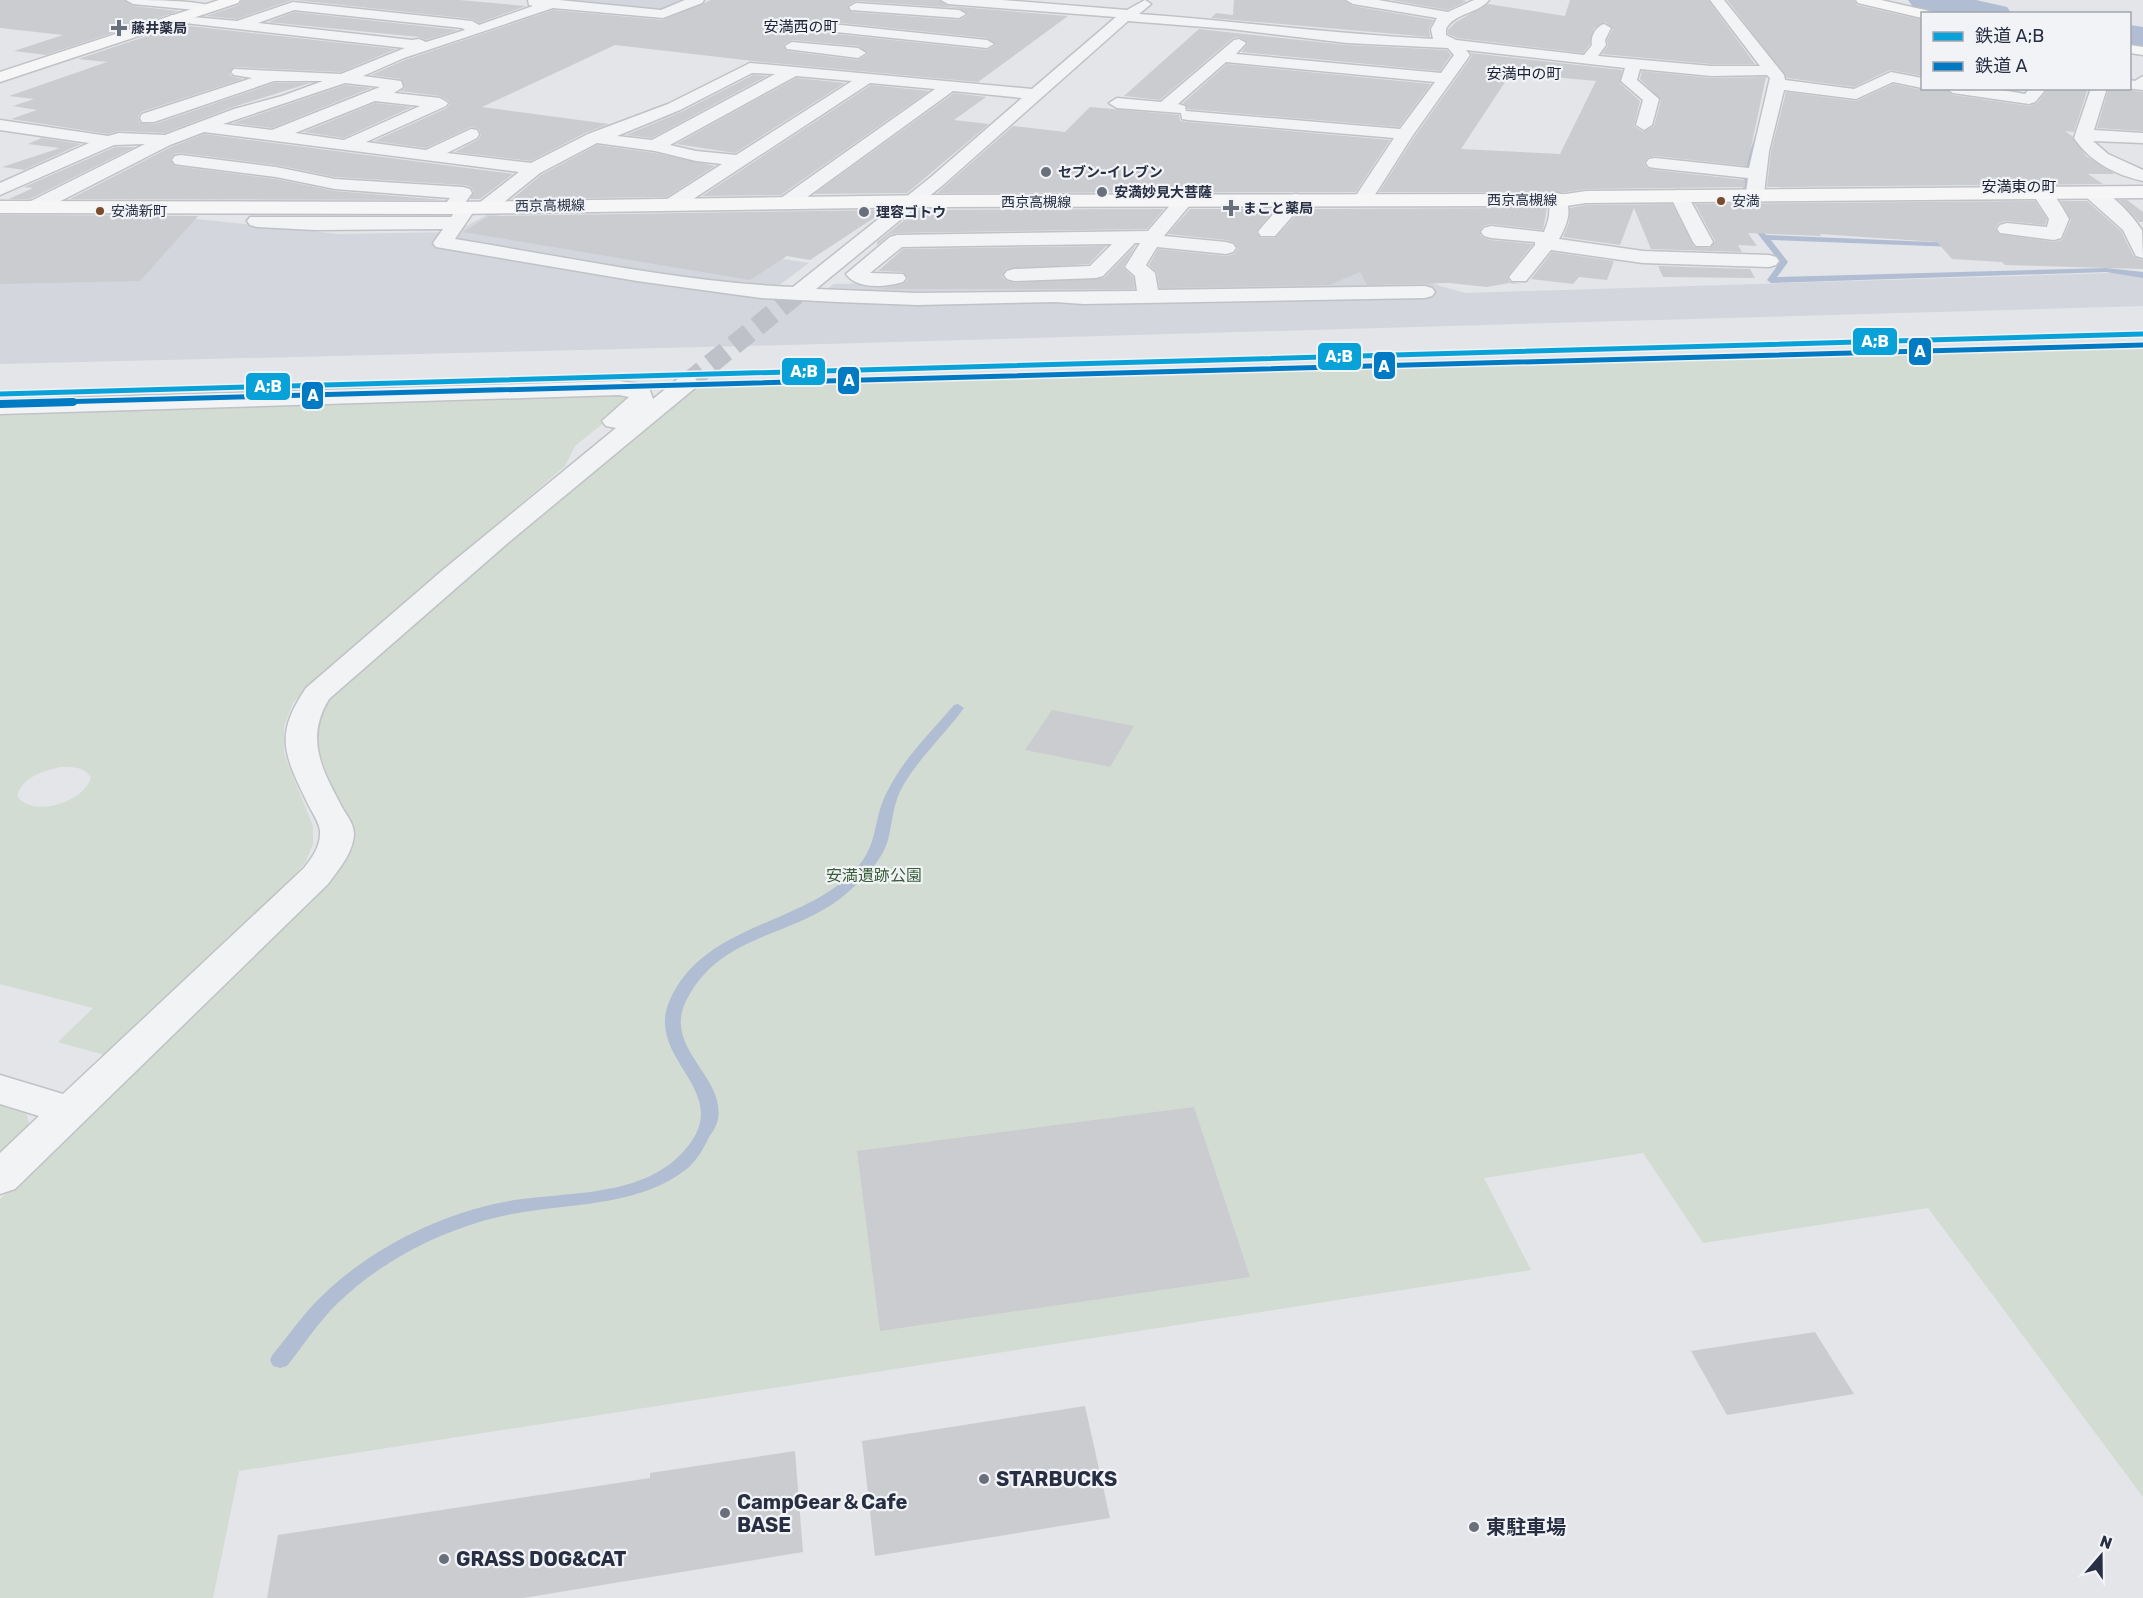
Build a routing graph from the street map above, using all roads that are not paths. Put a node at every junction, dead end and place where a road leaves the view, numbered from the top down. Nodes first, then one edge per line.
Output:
1 (133, 0) edge
2 (233, 0) edge
3 (697, 0) edge
4 (948, 0) edge
5 (1151, 0) edge
6 (1353, 0) edge
7 (1482, 0) edge
8 (1718, 0) edge
9 (1863, 0) edge
10 (520, 1) edge
11 (555, 3) junction
12 (979, 3) junction
13 (856, 7) dead end
14 (210, 8) junction
15 (1043, 9) junction
16 (1921, 13) edge
17 (959, 14) junction
18 (1128, 16) junction
19 (1448, 16) junction
20 (176, 18) junction
21 (1024, 21) dead end
22 (1327, 23) dead end
23 (235, 26) junction
24 (822, 27) dead end
25 (1256, 28) junction
26 (1604, 28) dead end
27 (1310, 35) junction
28 (920, 37) junction
29 (1452, 44) junction
30 (792, 46) dead end
31 (895, 51) dead end
32 (969, 55) dead end
33 (1223, 57) junction
34 (1588, 60) junction
35 (1634, 65) junction
36 (793, 71) junction
37 (239, 72) dead end
38 (272, 76) junction
39 (0, 77) edge
40 (861, 77) junction
41 (1774, 77) junction
42 (345, 78) junction
43 (1445, 78) junction
44 (947, 79) junction
45 (1921, 82) edge
46 (1967, 90) edge
47 (2037, 90) edge
48 (2098, 90) edge
49 (1036, 94) junction
50 (375, 96) junction
51 (1117, 103) dead end
52 (1177, 110) junction
53 (148, 118) dead end
54 (0, 125) edge
55 (1644, 125) dead end
56 (204, 127) junction
57 (471, 134) dead end
58 (1405, 134) junction
59 (275, 135) junction
60 (2083, 135) junction
61 (594, 138) junction
62 (2143, 138) edge
63 (173, 139) junction
64 (108, 141) junction
65 (346, 145) junction
66 (655, 146) junction
67 (427, 156) junction
68 (181, 160) dead end
69 (739, 161) junction
70 (1655, 163) dead end
71 (534, 169) junction
72 (0, 173) edge
73 (1757, 174) junction
74 (2143, 176) edge
75 (29, 177) junction
76 (0, 190) edge
77 (2093, 192) junction
78 (2143, 192) edge
79 (2041, 193) junction
80 (1755, 194) junction
81 (1680, 196) junction
82 (1364, 197) dead end
83 (1185, 200) junction
84 (1296, 200) junction
85 (1557, 200) junction
86 (910, 203) junction
87 (785, 204) junction
88 (671, 205) junction
89 (0, 207) edge
90 (34, 207) junction
91 (465, 211) junction
92 (257, 221) dead end
93 (2007, 229) dead end
94 (1268, 232) dead end
95 (1491, 232) dead end
96 (1129, 238) junction
97 (1153, 238) junction
98 (1546, 241) junction
99 (1703, 242) dead end
100 (1226, 248) dead end
101 (2143, 252) edge
102 (1769, 261) dead end
103 (1500, 264) dead end
104 (991, 275) dead end
105 (910, 278) dead end
106 (802, 290) tunnel mouth
107 (1425, 292) dead end
108 (1148, 297) junction
109 (687, 383) tunnel mouth
110 (0, 407) edge
111 (586, 462) junction
112 (0, 1089) edge
113 (70, 1112) junction
114 (0, 1178) edge

1 - 14 street
2 - 14 main road
3 - 11 street
4 - 12 street
5 - 18 street
6 - 19 street
7 - 19 street
8 - 41 street
9 - 16 main road
10 - 11 street
11 - 42 street
12 - 15 street
12 - 17 street
13 - 17 street
14 - 20 main road
15 - 18 street
15 - 21 street
17 - 28 street
18 - 25 street
18 - 49 street
19 - 29 street
20 - 23 street
20 - 39 main road
22 - 27 street
23 - 23 street
24 - 28 street
25 - 27 street
25 - 33 street
26 - 34 street
27 - 29 street
28 - 31 street
28 - 32 street
29 - 34 street
29 - 43 street
30 - 40 street
33 - 43 street
33 - 52 street
34 - 35 street
35 - 41 street
35 - 55 street
36 - 40 street
36 - 61 street
36 - 66 street
37 - 38 street
38 - 42 street
38 - 53 street
40 - 44 street
40 - 69 street
41 - 45 street
41 - 73 street
42 - 50 street
42 - 56 street
43 - 58 street
44 - 49 street
44 - 87 street
46 - 47 street
48 - 60 street
49 - 86 street
50 - 59 street
50 - 65 street
51 - 52 street
52 - 58 street
54 - 64 street
56 - 59 street
56 - 63 street
57 - 67 street
58 - 82 street
59 - 65 street
60 - 62 street
60 - 74 street
61 - 66 street
61 - 71 street
63 - 64 street
63 - 90 street
64 - 75 street
65 - 67 street
66 - 69 street
67 - 71 street
68 - 91 street
69 - 88 street
70 - 73 street
71 - 91 street
72 - 75 street
73 - 80 street
75 - 76 street
77 - 78 main road, 西京高槻線
77 - 79 main road, 西京高槻線
77 - 101 street
79 - 80 main road, 西京高槻線
79 - 93 street
80 - 81 main road, 西京高槻線
81 - 85 main road, 西京高槻線
81 - 99 street
83 - 84 main road, 西京高槻線
83 - 86 main road, 西京高槻線
83 - 97 street
84 - 85 main road, 西京高槻線
84 - 94 street
85 - 98 street
86 - 87 main road, 西京高槻線
86 - 106 street
87 - 88 main road, 西京高槻線
88 - 91 main road, 西京高槻線
89 - 90 main road, 西京高槻線
90 - 91 main road, 西京高槻線
91 - 92 street
91 - 108 street
95 - 98 street
96 - 97 street
96 - 104 street
96 - 105 street
97 - 100 street
97 - 108 street
98 - 102 street
98 - 103 street
107 - 108 street
109 - 111 street
110 - 111 street
111 - 113 street
112 - 113 street
113 - 114 street

